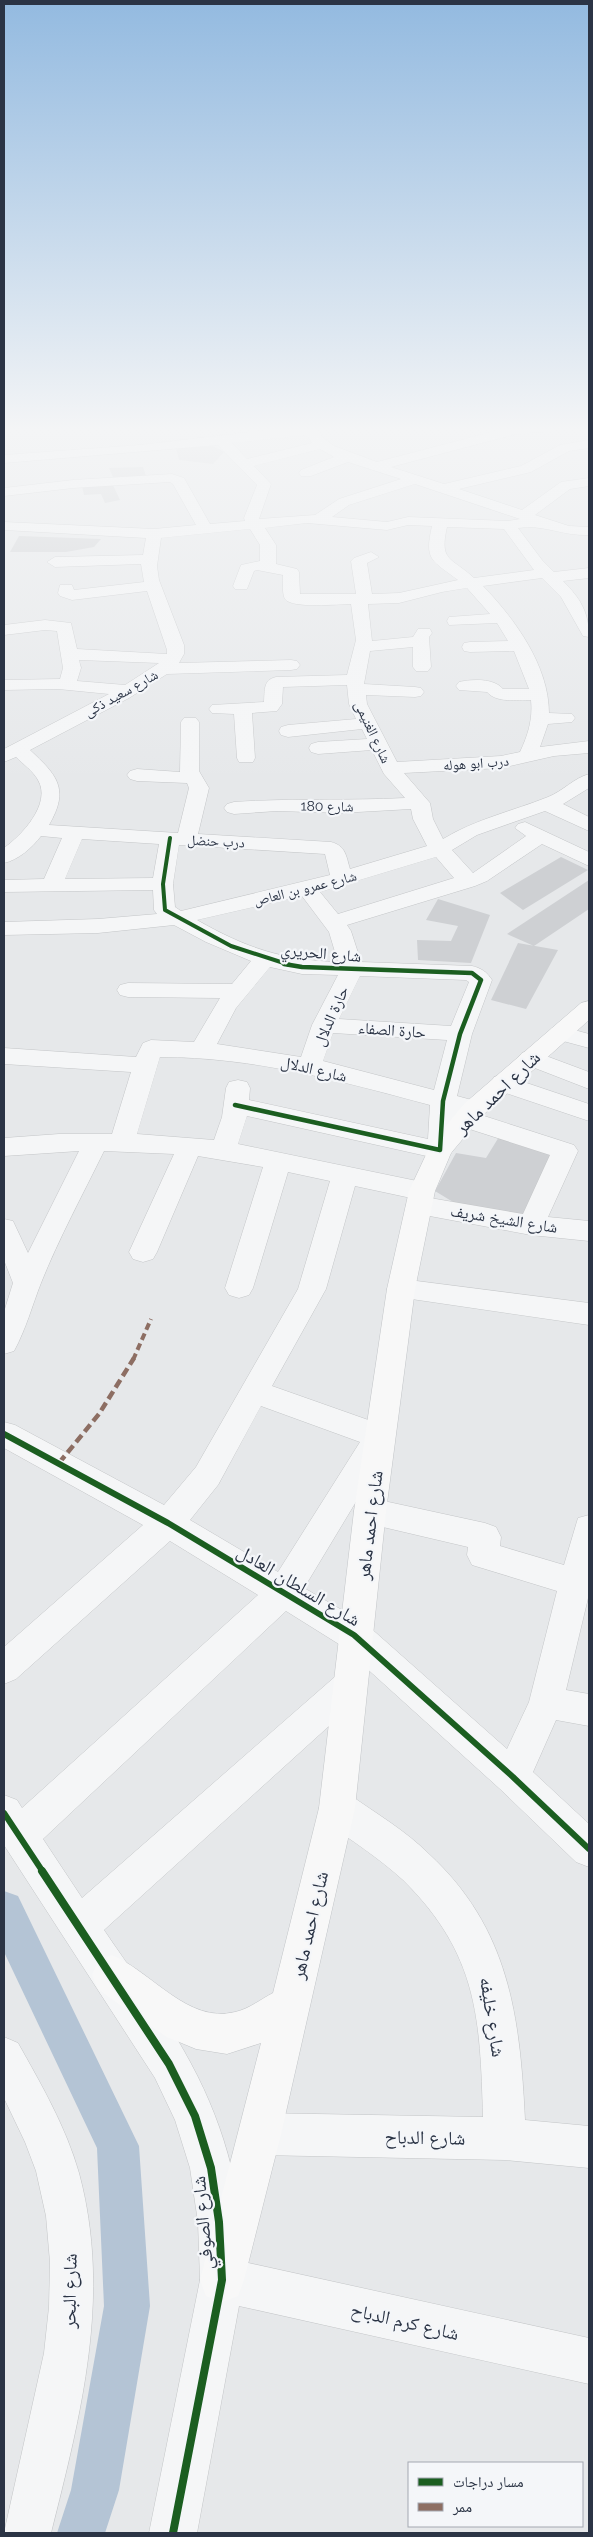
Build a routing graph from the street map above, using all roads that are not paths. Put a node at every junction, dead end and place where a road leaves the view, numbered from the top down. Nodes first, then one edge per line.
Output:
1 (152, 544) edge
2 (268, 544) edge
3 (524, 544) edge
4 (435, 546) joint
5 (417, 547) dead end
6 (150, 559) junction
7 (364, 559) dead end
8 (55, 562) dead end
9 (268, 568) junction
10 (589, 573) edge
11 (548, 575) junction
12 (471, 582) junction
13 (153, 586) junction
14 (241, 586) dead end
15 (66, 588) dead end
16 (362, 600) junction
17 (501, 618) junction
18 (455, 621) dead end
19 (4, 630) edge
20 (589, 632) edge
21 (519, 646) junction
22 (363, 647) junction
23 (470, 647) dead end
24 (70, 654) junction
25 (169, 664) junction
26 (291, 665) dead end
27 (422, 667) dead end
28 (4, 685) edge
29 (68, 685) junction
30 (355, 685) junction
31 (465, 686) dead end
32 (127, 691) junction
33 (415, 692) dead end
34 (539, 706) junction
35 (218, 709) dead end
36 (243, 709) junction
37 (562, 710) dead end
38 (190, 722) dead end
39 (368, 723) junction
40 (288, 731) dead end
41 (378, 744) junction
42 (589, 747) edge
43 (318, 748) dead end
44 (11, 752) edge
45 (527, 756) junction
46 (246, 758) dead end
47 (390, 768) junction
48 (137, 775) dead end
49 (193, 778) junction
50 (589, 780) edge
51 (420, 803) junction
52 (547, 804) junction
53 (340, 807) junction
54 (234, 808) dead end
55 (506, 818) junction
56 (589, 825) edge
57 (35, 830) junction
58 (75, 832) junction
59 (540, 836) junction
60 (338, 837) dead end
61 (178, 838) junction
62 (440, 849) junction
63 (5, 855) edge
64 (589, 860) edge
65 (342, 880) junction
66 (468, 882) junction
67 (163, 884) junction
68 (4, 886) edge
69 (52, 886) junction
70 (307, 889) junction
71 (177, 918) junction
72 (334, 922) junction
73 (4, 929) edge
74 (264, 959) junction
75 (352, 969) junction
76 (128, 990) dead end
77 (237, 991) junction
78 (589, 1008) edge
79 (324, 1025) junction
80 (460, 1034) junction
81 (575, 1037) edge
82 (151, 1049) junction
83 (202, 1049) junction
84 (4, 1056) edge
85 (530, 1058) junction
86 (309, 1067) junction
87 (589, 1081) edge
88 (503, 1083) junction
89 (461, 1110) junction
90 (589, 1113) edge
91 (109, 1141) junction
92 (190, 1146) junction
93 (4, 1147) edge
94 (224, 1150) junction
95 (440, 1150) junction
96 (278, 1161) junction
97 (345, 1175) junction
98 (421, 1198) junction
99 (531, 1225) junction
100 (4, 1228) edge
101 (589, 1231) edge
102 (143, 1252) dead end
103 (28, 1283) junction
104 (239, 1288) dead end
105 (401, 1289) junction
106 (589, 1314) edge
107 (4, 1343) edge
108 (255, 1392) junction
109 (4, 1434) edge
110 (380, 1437) junction
111 (370, 1511) junction
112 (168, 1523) junction
113 (589, 1528) edge
114 (576, 1583) junction
115 (283, 1593) junction
116 (354, 1635) junction
117 (4, 1668) edge
118 (349, 1686) junction
119 (546, 1702) junction
120 (589, 1710) edge
121 (513, 1776) junction
122 (337, 1808) junction
123 (11, 1825) edge
124 (589, 1850) edge
125 (80, 1926) junction
126 (112, 1975) junction
127 (291, 2005) junction
128 (4, 2057) edge
129 (260, 2134) junction
130 (505, 2139) junction
131 (589, 2147) edge
132 (222, 2280) junction
133 (589, 2361) edge
134 (27, 2533) edge
135 (173, 2533) edge

1 - 6 street, شارع سعيد ذكى
2 - 9 street
3 - 11 street
4 - 5 street
4 - 12 street
6 - 8 street
6 - 13 street, شارع سعيد ذكى
7 - 16 street, شارع الغنيمى
9 - 14 street
9 - 16 street
10 - 11 street
11 - 12 street
11 - 20 street
12 - 16 street
12 - 17 street
13 - 15 street
13 - 25 street, شارع سعيد ذكى
16 - 22 street, شارع الغنيمى
17 - 18 street
17 - 21 street
19 - 24 street
21 - 23 street
21 - 34 street
22 - 27 street
22 - 30 street, شارع الغنيمى
24 - 25 street
24 - 29 street
25 - 26 street
25 - 32 street, شارع سعيد ذكى
28 - 29 street
29 - 32 street
30 - 33 street
30 - 36 street
30 - 39 street, شارع الغنيمى
31 - 34 street
32 - 44 street, شارع سعيد ذكى
34 - 37 street
34 - 45 street
35 - 36 street
36 - 46 street
38 - 49 street
39 - 40 street
39 - 41 street, شارع الغنيمى
41 - 43 street
41 - 47 street, شارع الغنيمى
42 - 45 street, درب ابو هوله
44 - 57 street
45 - 47 street, درب ابو هوله
47 - 51 street, شارع الغنيمى
48 - 49 street
49 - 61 street
50 - 52 street, شارع عمرو بن العاص
51 - 53 street, شارع 180
51 - 62 street, شارع الغنيمى
52 - 55 street, شارع عمرو بن العاص
52 - 56 street
53 - 54 street, شارع 180
53 - 60 street
55 - 59 street
55 - 62 street, شارع عمرو بن العاص
57 - 58 street, درب حنضل
57 - 63 street
58 - 61 street, درب حنضل
58 - 69 street
59 - 64 street
59 - 66 street
61 - 65 street, درب حنضل
61 - 67 street
62 - 65 street, شارع عمرو بن العاص
62 - 66 street, شارع الغنيمى
65 - 70 street, شارع عمرو بن العاص
66 - 72 street
67 - 69 street
67 - 71 street
68 - 69 street
70 - 71 street, شارع عمرو بن العاص
70 - 72 street, حارة الدلال
71 - 73 street, شارع عمرو بن العاص
71 - 74 street, شارع الحريري
72 - 75 street, حارة الدلال
74 - 75 street, شارع الحريري
74 - 77 street
75 - 79 street, حارة الدلال
75 - 80 street, شارع الحريري
76 - 77 street
77 - 83 street
78 - 81 main road, شارع احمد ماهر
79 - 80 street, حارة الصفاء
79 - 86 street, حارة الدلال
80 - 89 street
81 - 85 main road, شارع احمد ماهر
82 - 83 street, شارع الدلال
82 - 84 street, شارع الدلال
82 - 91 street
83 - 86 street, شارع الدلال
85 - 87 street
85 - 88 main road, شارع احمد ماهر
86 - 89 street, شارع الدلال
88 - 89 main road, شارع احمد ماهر
88 - 90 street
89 - 95 main road, شارع احمد ماهر
89 - 99 street, شارع الدلال
91 - 92 street, شارع الشيخ شريف
91 - 93 street, شارع الشيخ شريف
91 - 103 street
92 - 94 street, شارع الشيخ شريف
92 - 102 street
94 - 95 street
94 - 96 street, شارع الشيخ شريف
95 - 98 main road, شارع احمد ماهر
96 - 97 street, شارع الشيخ شريف
96 - 104 street
97 - 98 street, شارع الشيخ شريف
97 - 108 street
98 - 99 street, شارع الشيخ شريف
98 - 105 main road, شارع احمد ماهر
99 - 101 street, شارع الشيخ شريف
100 - 103 street
103 - 107 street
105 - 106 street
105 - 110 main road, شارع احمد ماهر
108 - 110 street
108 - 112 street
109 - 112 street, شارع السلطان العادل
110 - 111 main road, شارع احمد ماهر
110 - 115 street
111 - 114 street
111 - 116 main road, شارع احمد ماهر
112 - 115 street, شارع السلطان العادل
112 - 117 street
113 - 114 street
114 - 119 street
115 - 116 street, شارع السلطان العادل
115 - 123 street
116 - 118 main road, شارع احمد ماهر
116 - 121 street, شارع السلطان العادل
118 - 122 main road, شارع احمد ماهر
118 - 125 street
119 - 120 street
119 - 121 street
121 - 124 street, شارع السلطان العادل
122 - 127 main road, شارع احمد ماهر
122 - 130 street, شارع خليفه
123 - 125 street, شارع الصوفي
125 - 126 street, شارع الصوفي
126 - 127 main road
126 - 132 street, شارع الصوفي
127 - 129 main road, شارع احمد ماهر
128 - 134 street, شارع البحر
129 - 130 street, شارع الدباح
129 - 132 main road, شارع احمد ماهر
130 - 131 street, شارع الدباح
132 - 133 street, شارع كرم الدباح
132 - 135 street, شارع الصوفي

